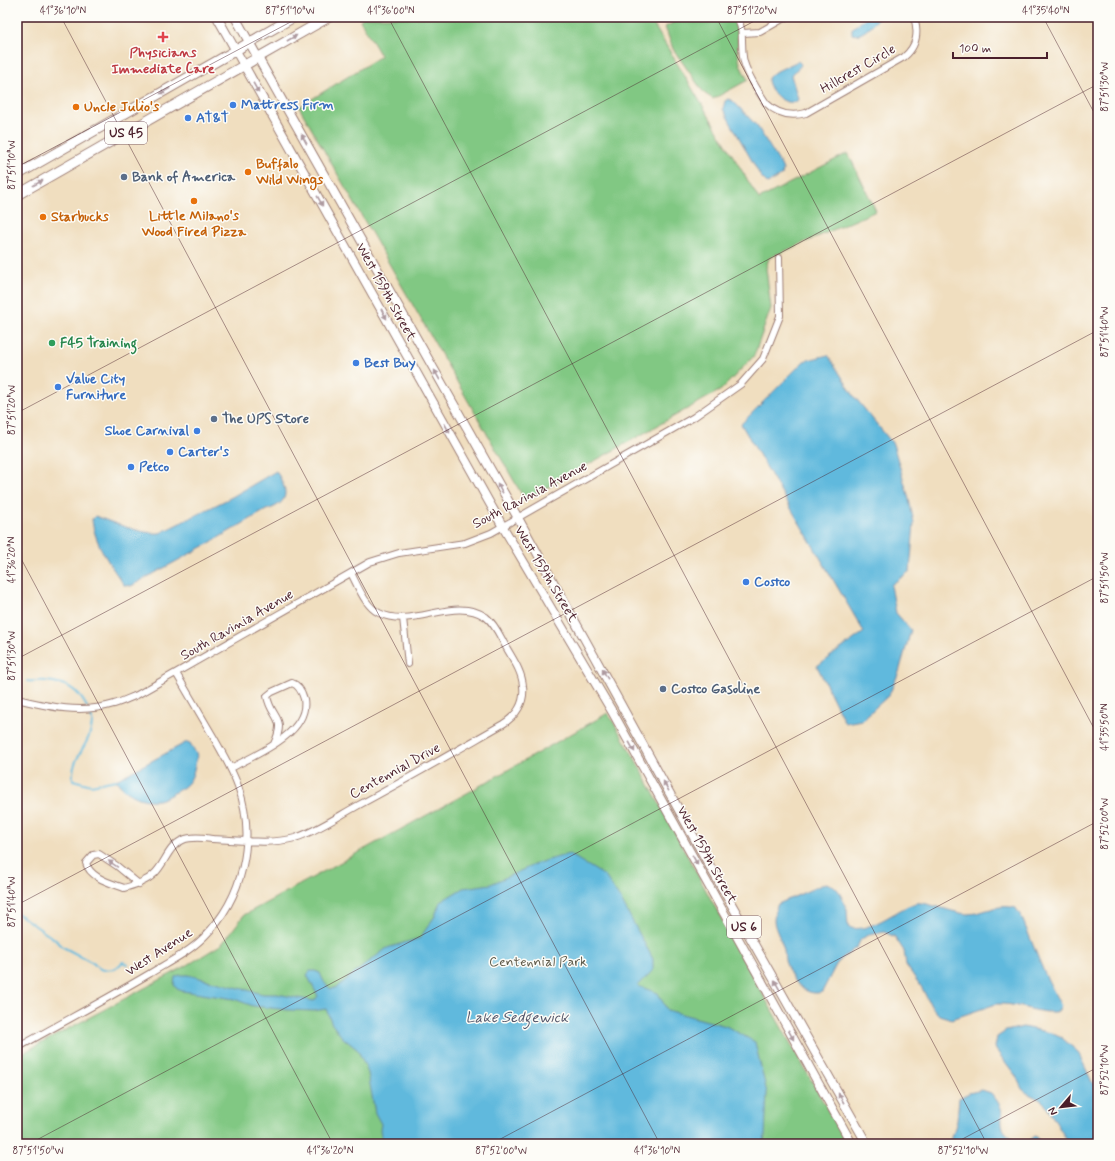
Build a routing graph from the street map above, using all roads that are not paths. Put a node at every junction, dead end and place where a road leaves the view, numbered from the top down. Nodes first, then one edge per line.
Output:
1 (217, 17) edge
2 (236, 17) edge
3 (294, 17) edge
4 (329, 17) edge
5 (737, 17) edge
6 (786, 17) edge
7 (914, 17) edge
8 (743, 33) junction
9 (250, 42) junction
10 (236, 50) junction
11 (258, 58) junction
12 (244, 66) junction
13 (17, 175) edge
14 (17, 195) edge
15 (779, 258) dead end
16 (518, 518) junction
17 (503, 527) junction
18 (351, 574) junction
19 (402, 618) junction
20 (408, 664) dead end
21 (176, 673) junction
22 (17, 699) edge
23 (274, 744) junction
24 (231, 768) junction
25 (247, 840) junction
26 (139, 884) junction
27 (17, 1048) edge
28 (854, 1120) junction
29 (841, 1126) junction
30 (852, 1144) edge
31 (867, 1144) edge

1 - 10 main road, West 159th Street / US 6
2 - 9 main road, West 159th Street / US 6
3 - 9 highway, US 45
11 -> 4 highway, US 45
5 - 8 street
6 - 8 street
7 - 8 street, Hillcrest Circle
9 - 10 highway, US 45
9 - 11 main road, West 159th Street / US 6
10 - 12 main road, West 159th Street / US 6
10 -> 13 highway, US 45
11 - 12 highway, US 45
16 -> 11 main road, West 159th Street / US 6
14 -> 12 highway, US 45
12 -> 17 main road, West 159th Street / US 6
15 - 16 street, South Ravinia Avenue
16 - 17 street, South Ravinia Avenue
28 -> 16 main road, West 159th Street / US 6
17 - 18 street, South Ravinia Avenue
17 -> 29 main road, West 159th Street / US 6
18 - 19 street
18 - 21 street, South Ravinia Avenue
19 - 20 street
19 - 25 street, Centennial Drive
21 - 22 street, South Ravinia Avenue
21 - 24 street, West Avenue
23 - 23 street
23 - 24 street
24 - 25 street, West Avenue
25 - 26 street, Centennial Drive
25 - 27 street, West Avenue
26 -> 26 street
28 - 29 main road
28 - 31 main road, West 159th Street / US 6
29 - 30 main road, West 159th Street / US 6

